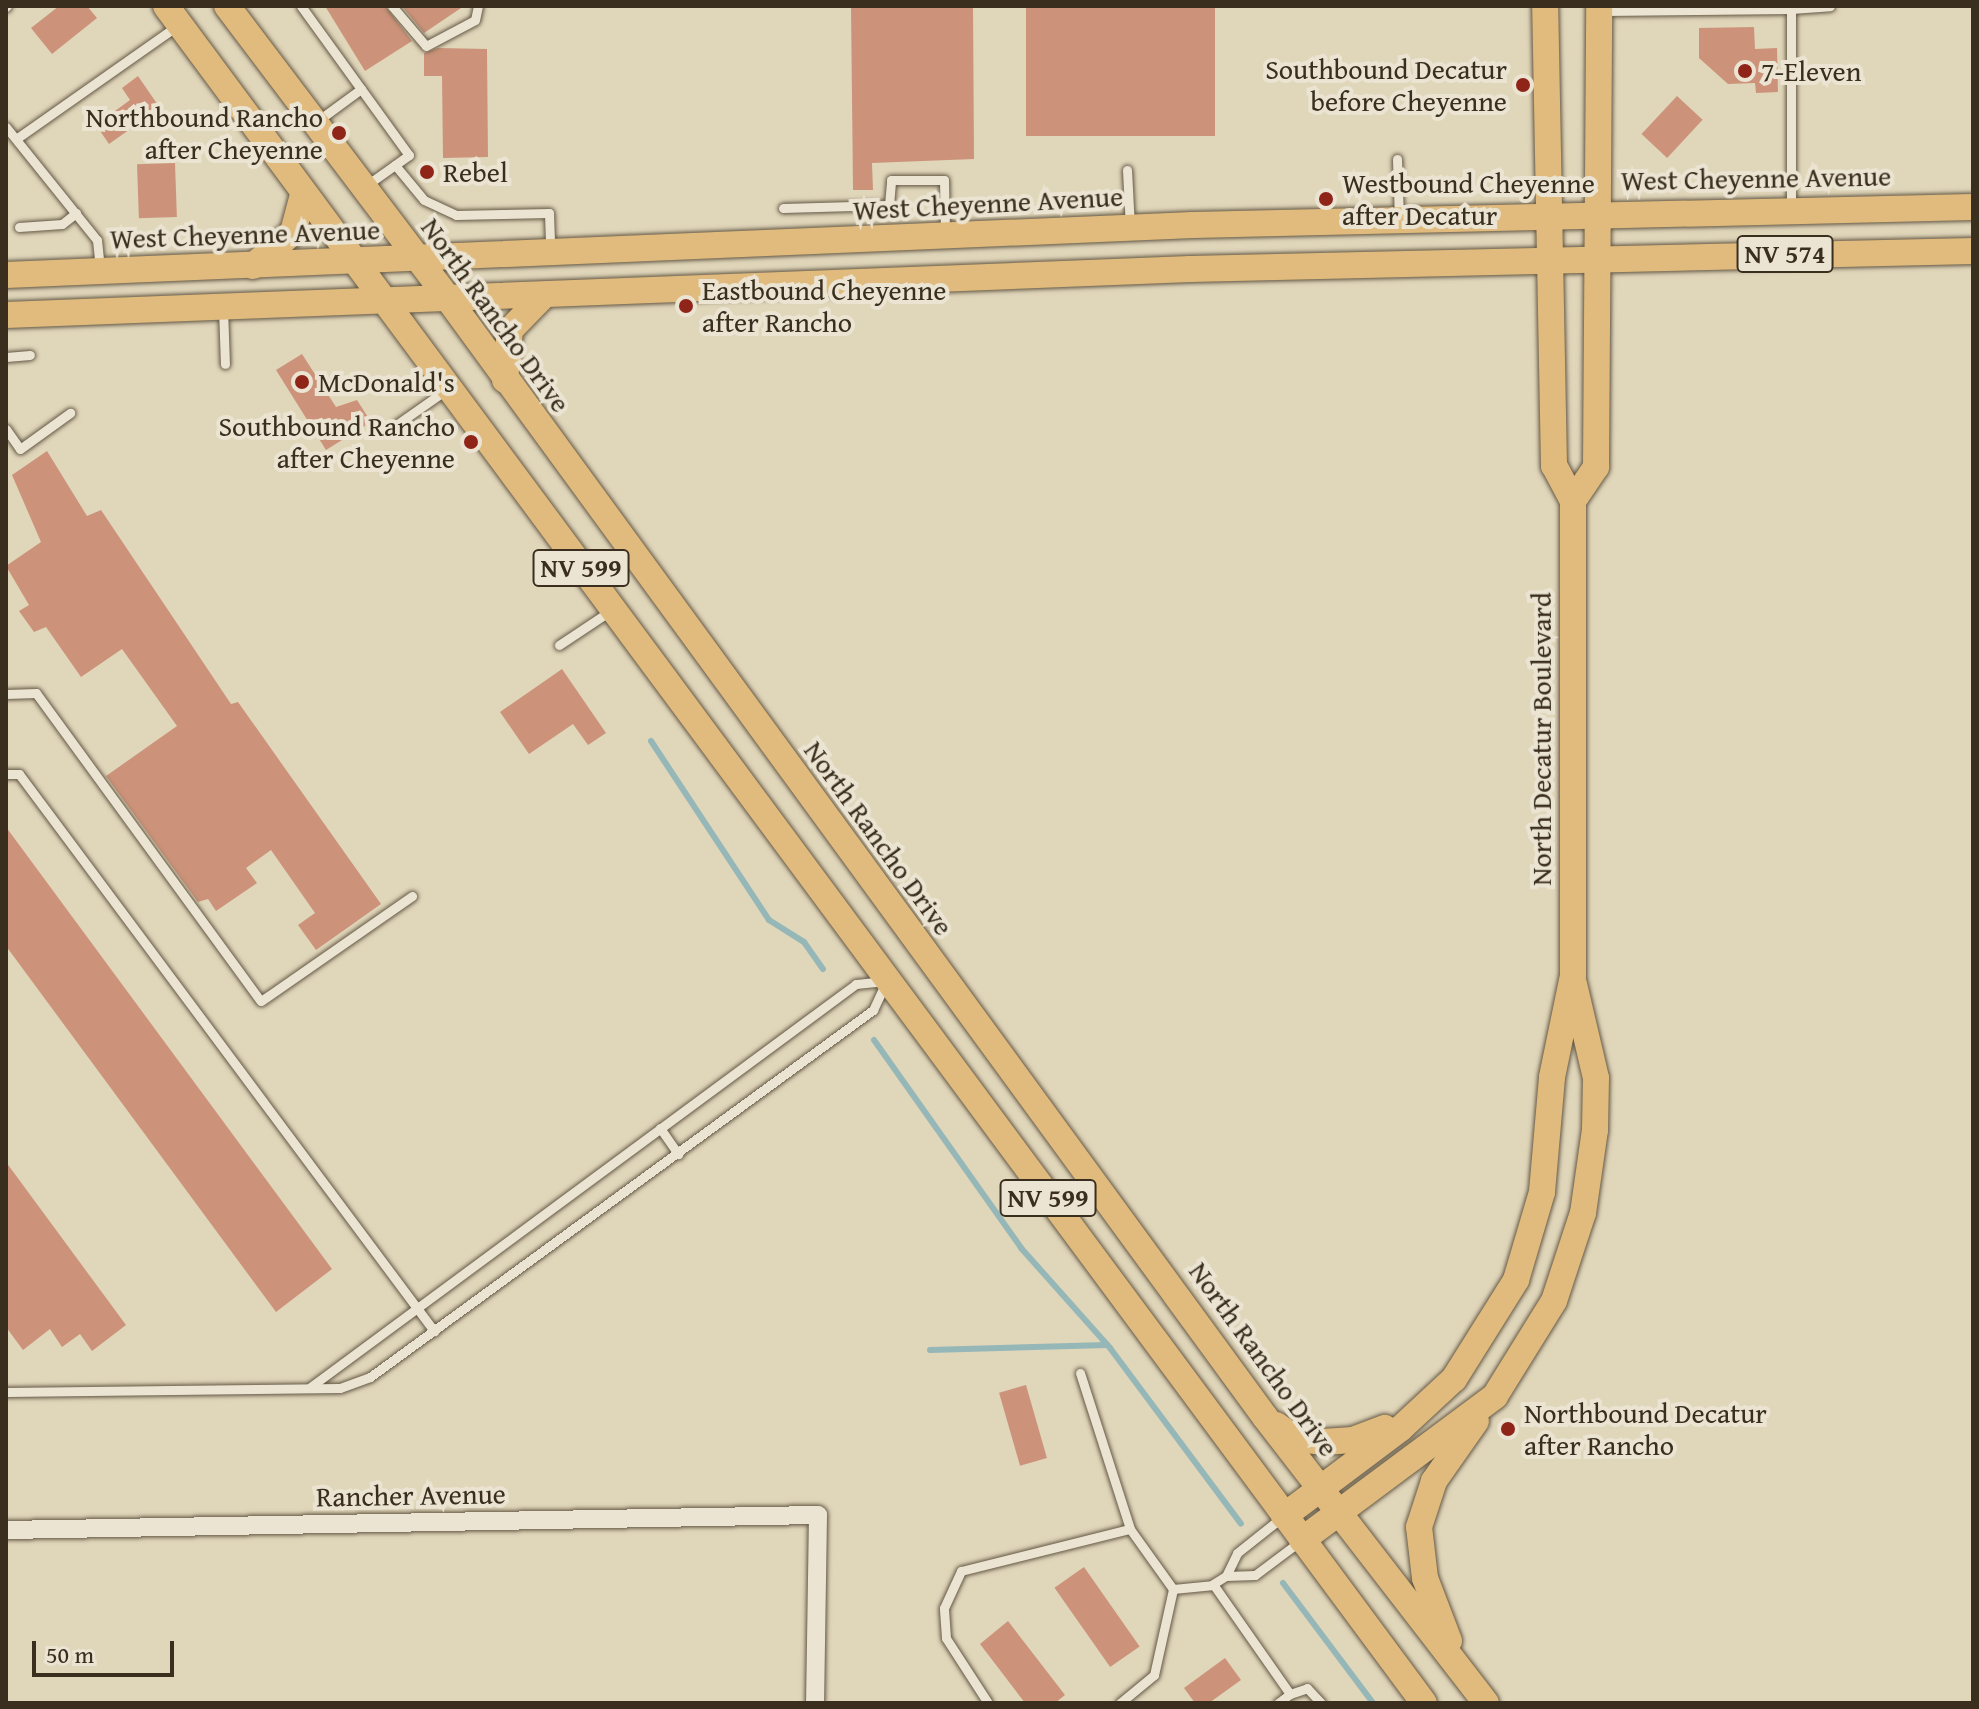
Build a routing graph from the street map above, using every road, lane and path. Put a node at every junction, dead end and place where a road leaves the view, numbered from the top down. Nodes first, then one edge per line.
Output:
1 (227, 6) edge
2 (301, 6) edge
3 (392, 6) edge
4 (478, 6) edge
5 (1545, 6) edge
6 (1830, 6) edge
7 (1599, 8) edge
8 (1791, 9) junction
9 (173, 15) edge
10 (361, 89) junction
11 (314, 124) junction
12 (6, 127) edge
13 (16, 139) junction
14 (1397, 159) dead end
15 (395, 165) junction
16 (1127, 170) dead end
17 (362, 189) junction
18 (303, 195) junction
19 (1973, 207) edge
20 (783, 208) dead end
21 (1791, 210) junction
22 (76, 213) junction
23 (1600, 213) junction
24 (1546, 215) junction
25 (1399, 219) junction
26 (19, 227) dead end
27 (1130, 228) junction
28 (945, 237) junction
29 (1973, 251) edge
30 (551, 254) junction
31 (1596, 257) junction
32 (1553, 258) junction
33 (418, 259) junction
34 (351, 263) junction
35 (253, 266) junction
36 (100, 271) junction
37 (6, 275) edge
38 (544, 295) junction
39 (449, 300) junction
40 (379, 301) junction
41 (223, 308) junction
42 (6, 315) edge
43 (30, 355) dead end
44 (6, 357) edge
45 (225, 364) dead end
46 (505, 380) junction
47 (449, 388) junction
48 (70, 413) dead end
49 (396, 425) dead end
50 (6, 429) edge
51 (1573, 501) junction
52 (612, 609) junction
53 (559, 645) dead end
54 (6, 694) edge
55 (6, 774) edge
56 (412, 896) dead end
57 (923, 953) junction
58 (1573, 976) junction
59 (887, 980) junction
60 (660, 1128) junction
61 (678, 1154) junction
62 (418, 1310) junction
63 (434, 1331) junction
64 (1080, 1373) dead end
65 (309, 1388) junction
66 (6, 1392) edge
67 (1495, 1396) junction
68 (1265, 1417) junction
69 (1401, 1428) junction
70 (1321, 1489) junction
71 (1339, 1513) junction
72 (1284, 1516) junction
73 (1130, 1529) junction
74 (6, 1530) edge
75 (1302, 1540) junction
76 (1226, 1576) junction
77 (1214, 1585) junction
78 (1173, 1589) junction
79 (1290, 1694) junction
80 (1480, 1695) edge
81 (815, 1703) edge
82 (988, 1703) edge
83 (1120, 1703) edge
84 (1278, 1703) edge
85 (1321, 1703) edge
86 (1424, 1703) edge

1 - 11 main road, North Rancho Drive / NV 599
2 - 10 lane
3 - 4 lane
5 - 24 main road, North Decatur Boulevard
6 - 8 lane
7 - 8 lane
7 - 23 main road
8 - 21 lane
9 - 13 lane
9 - 18 main road, NV 599
10 - 11 lane
10 - 15 lane
11 - 17 main road, North Rancho Drive / NV 599
12 - 13 lane
13 - 22 lane
14 - 25 lane
15 - 17 lane
15 - 30 lane
16 - 27 lane
17 - 33 main road, North Rancho Drive / NV 599
18 - 34 main road, NV 599
18 - 35 main road
19 - 21 main road, West Cheyenne Avenue / NV 574
20 - 28 lane
21 - 23 main road, West Cheyenne Avenue / NV 574
22 - 26 lane
22 - 36 lane
23 - 24 main road, West Cheyenne Avenue / NV 574
23 - 31 main road
24 - 25 main road, West Cheyenne Avenue
24 - 32 main road, North Decatur Boulevard
25 - 27 main road, West Cheyenne Avenue
27 - 28 main road, West Cheyenne Avenue
28 - 30 main road, West Cheyenne Avenue
29 - 31 main road, NV 574
30 - 33 main road, West Cheyenne Avenue
31 - 32 main road, NV 574
31 - 51 main road
32 - 38 main road
32 - 51 main road, North Decatur Boulevard
33 - 34 main road, West Cheyenne Avenue
33 - 39 main road, North Rancho Drive / NV 599
34 - 35 main road, West Cheyenne Avenue
34 - 40 main road, NV 599
35 - 36 main road, West Cheyenne Avenue
36 - 37 main road, West Cheyenne Avenue
38 - 39 main road
38 - 46 main road
39 - 40 main road
39 - 46 main road, North Rancho Drive / NV 599
40 - 41 main road
40 - 47 main road, NV 599
41 - 42 main road
41 - 45 lane
43 - 44 lane
46 - 57 main road, North Rancho Drive / NV 599
47 - 49 lane
47 - 52 main road, NV 599
48 - 50 lane
51 - 58 main road, North Decatur Boulevard
52 - 53 lane
52 - 59 main road, NV 599
54 - 56 lane
55 - 62 lane
57 - 59 main road
57 - 68 main road, North Rancho Drive / NV 599
58 - 67 main road, North Decatur Boulevard
58 - 69 main road, North Decatur Boulevard
59 - 60 lane
59 - 61 lane
59 - 72 main road, NV 599
60 - 61 lane
60 - 62 lane
61 - 63 lane
62 - 63 lane
62 - 65 lane
63 - 65 lane
64 - 73 lane
65 - 66 lane
67 - 71 main road, North Decatur Boulevard
67 - 80 main road
68 - 69 main road
68 - 70 main road, North Rancho Drive / NV 599
69 - 70 main road, North Decatur Boulevard
70 - 71 main road, North Rancho Drive / NV 599
70 - 72 main road, North Decatur Boulevard
71 - 75 main road, North Decatur Boulevard
71 - 80 main road, North Rancho Drive / NV 599
72 - 75 main road, NV 599
72 - 76 lane
73 - 78 lane
73 - 82 lane
74 - 81 street, Rancher Avenue
75 - 76 lane
75 - 86 main road, NV 599
76 - 77 lane
77 - 78 lane
77 - 79 lane
78 - 83 lane
79 - 84 lane
79 - 85 lane

